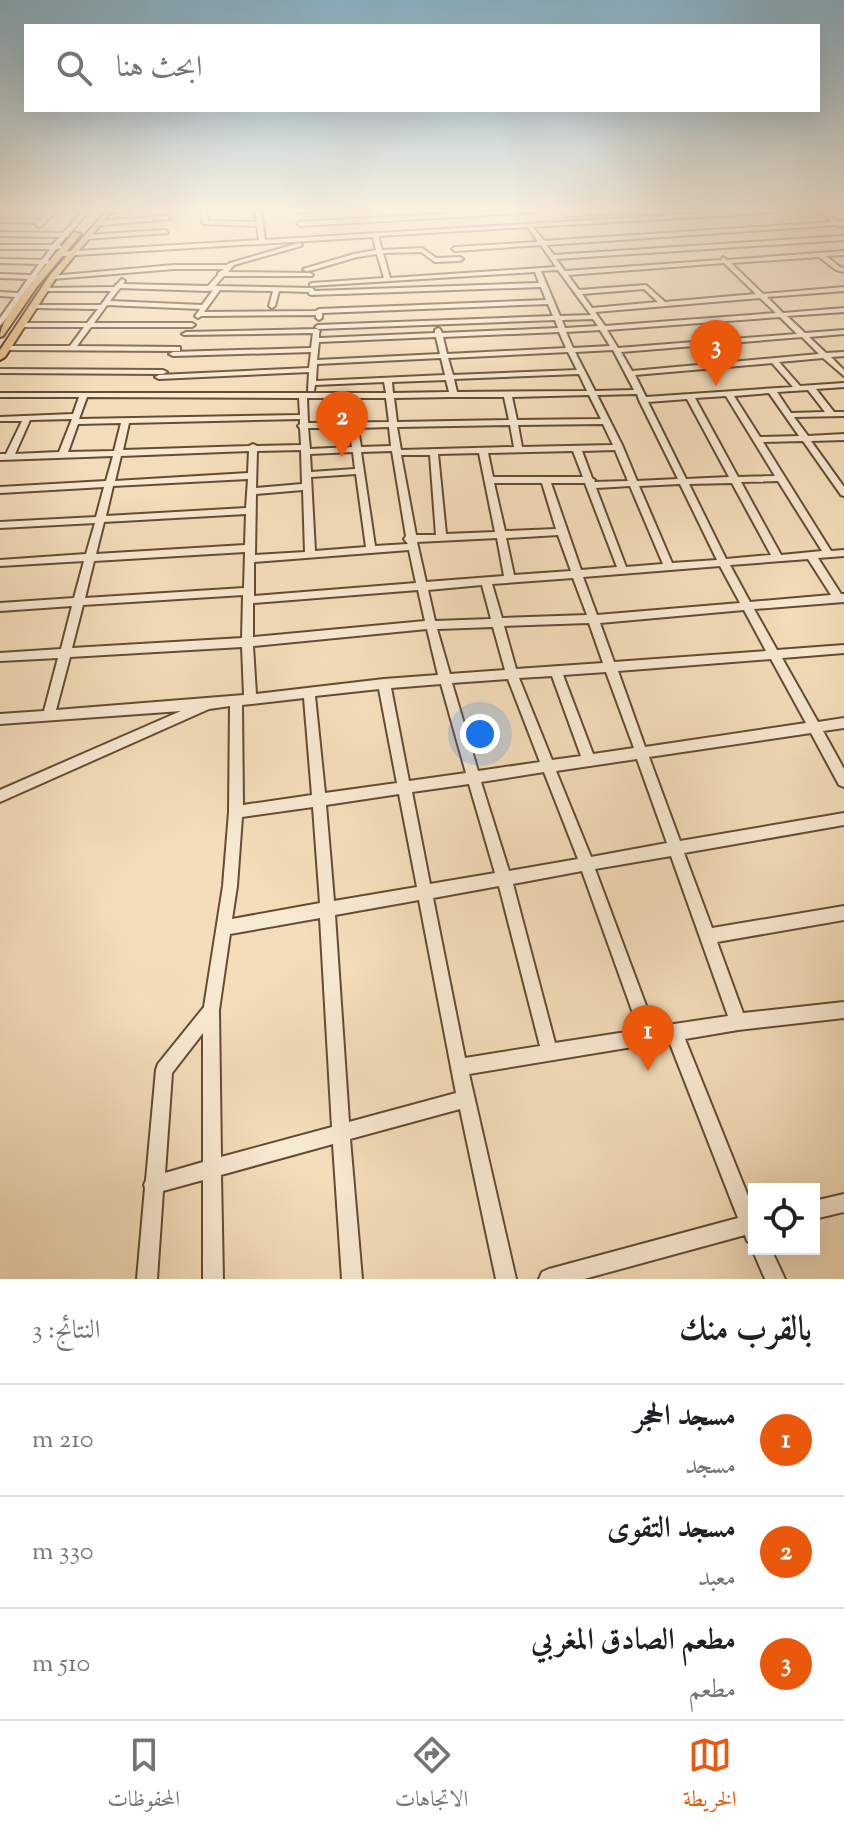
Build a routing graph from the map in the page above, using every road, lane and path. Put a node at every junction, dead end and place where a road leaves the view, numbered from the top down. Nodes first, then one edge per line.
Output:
1 (42, 270) edge
2 (56, 270) edge
3 (155, 270) edge
4 (224, 270) edge
5 (315, 270) edge
6 (385, 270) edge
7 (465, 270) edge
8 (537, 270) junction
9 (587, 270) edge
10 (733, 270) edge
11 (563, 271) junction
12 (308, 272) junction
13 (127, 273) junction
14 (220, 274) junction
15 (467, 275) junction
16 (0, 276) edge
17 (37, 277) junction
18 (53, 277) junction
19 (424, 278) junction
20 (388, 280) junction
21 (543, 285) junction
22 (118, 288) junction
23 (623, 288) junction
24 (44, 289) junction
25 (213, 289) junction
26 (311, 289) junction
27 (428, 289) junction
28 (844, 289) edge
29 (253, 290) junction
30 (276, 291) junction
31 (578, 292) junction
32 (0, 294) edge
33 (24, 295) junction
34 (759, 295) junction
35 (550, 302) junction
36 (663, 304) junction
37 (105, 305) junction
38 (249, 305) dead end
39 (32, 306) junction
40 (272, 306) dead end
41 (636, 306) junction
42 (432, 307) junction
43 (8, 310) edge
44 (202, 310) junction
45 (844, 310) edge
46 (319, 312) junction
47 (592, 314) junction
48 (784, 316) junction
49 (557, 319) junction
50 (712, 321) junction
51 (678, 323) junction
52 (90, 324) junction
53 (436, 324) junction
54 (21, 325) junction
55 (192, 325) junction
56 (1, 328) edge
57 (603, 328) junction
58 (561, 330) junction
59 (844, 332) edge
60 (229, 333) junction
61 (317, 333) junction
62 (186, 334) junction
63 (805, 335) junction
64 (439, 336) junction
65 (732, 341) junction
66 (694, 344) junction
67 (72, 348) junction
68 (616, 349) junction
69 (315, 350) junction
70 (571, 351) junction
71 (2, 352) edge
72 (175, 352) junction
73 (217, 353) junction
74 (844, 354) edge
75 (825, 355) junction
76 (445, 357) junction
77 (773, 359) junction
78 (313, 366) junction
79 (0, 371) edge
80 (581, 372) junction
81 (630, 373) junction
82 (844, 374) edge
83 (161, 375) junction
84 (208, 375) junction
85 (450, 377) junction
86 (388, 380) junction
87 (311, 383) junction
88 (844, 385) edge
89 (810, 387) junction
90 (798, 388) junction
91 (771, 390) junction
92 (592, 393) junction
93 (148, 394) junction
94 (729, 394) junction
95 (0, 395) edge
96 (84, 395) junction
97 (508, 395) junction
98 (454, 396) junction
99 (642, 396) junction
100 (389, 397) junction
101 (690, 397) junction
102 (306, 398) junction
103 (844, 414) edge
104 (789, 415) junction
105 (832, 415) junction
106 (27, 418) junction
107 (0, 419) edge
108 (75, 419) junction
109 (126, 421) junction
110 (607, 421) junction
111 (302, 422) junction
112 (513, 423) junction
113 (353, 424) junction
114 (394, 424) junction
115 (844, 437) edge
116 (805, 438) junction
117 (757, 440) junction
118 (253, 447) junction
119 (619, 447) junction
120 (305, 449) junction
121 (357, 449) junction
122 (577, 449) junction
123 (396, 450) junction
124 (118, 451) junction
125 (483, 451) junction
126 (519, 451) junction
127 (434, 452) junction
128 (63, 454) junction
129 (5, 457) edge
130 (360, 471) junction
131 (306, 475) junction
132 (251, 476) junction
133 (781, 478) junction
134 (491, 480) junction
135 (546, 480) junction
136 (734, 480) junction
137 (110, 482) junction
138 (592, 482) junction
139 (683, 482) junction
140 (634, 483) junction
141 (306, 487) junction
142 (0, 490) edge
143 (252, 491) junction
144 (844, 493) edge
145 (251, 511) junction
146 (101, 518) junction
147 (0, 525) edge
148 (562, 532) junction
149 (499, 535) junction
150 (441, 537) junction
151 (410, 543) junction
152 (371, 550) junction
153 (844, 553) edge
154 (250, 554) junction
155 (310, 555) junction
156 (829, 555) junction
157 (812, 557) junction
158 (91, 558) junction
159 (778, 559) junction
160 (0, 563) edge
161 (724, 564) junction
162 (669, 567) junction
163 (623, 571) junction
164 (578, 573) junction
165 (510, 579) junction
166 (486, 581) junction
167 (420, 585) junction
168 (249, 596) junction
169 (841, 599) edge
170 (80, 603) junction
171 (0, 607) edge
172 (747, 608) junction
173 (595, 619) junction
174 (497, 624) junction
175 (429, 625) junction
176 (247, 642) junction
177 (844, 649) edge
178 (65, 652) junction
179 (773, 655) junction
180 (0, 657) edge
181 (613, 668) junction
182 (556, 672) junction
183 (512, 675) junction
184 (444, 680) junction
185 (384, 684) junction
186 (309, 692) junction
187 (243, 700) junction
188 (208, 704) junction
189 (49, 714) junction
190 (0, 719) edge
191 (844, 723) edge
192 (814, 727) junction
193 (642, 752) junction
194 (588, 759) junction
195 (546, 766) junction
196 (472, 778) junction
197 (844, 781) edge
198 (403, 787) junction
199 (0, 796) edge
200 (321, 800) junction
201 (236, 812) junction
202 (844, 819) edge
203 (677, 847) junction
204 (587, 865) junction
205 (504, 878) junction
206 (424, 892) junction
207 (329, 909) junction
208 (844, 913) edge
209 (226, 927) junction
210 (709, 936) junction
211 (211, 1010) junction
212 (844, 1010) edge
213 (738, 1022) junction
214 (674, 1032) junction
215 (649, 1036) junction
216 (549, 1051) junction
217 (459, 1067) junction
218 (466, 1099) junction
219 (339, 1133) junction
220 (212, 1170) junction
221 (153, 1185) junction
222 (844, 1203) edge
223 (820, 1209) edge
224 (748, 1215) edge
225 (748, 1228) edge
226 (764, 1255) edge
227 (147, 1279) edge
228 (213, 1279) edge
229 (352, 1279) edge
230 (506, 1279) edge
231 (549, 1279) edge
232 (775, 1279) edge

1 - 17 main road
2 - 18 main road
3 - 13 street
4 - 14 street
5 - 12 street
6 - 20 street
7 - 15 street
8 - 11 street
8 - 15 street
8 - 21 street
9 - 11 street
10 - 34 street
11 - 31 street
12 - 14 street
12 - 26 street
13 - 18 street
13 - 22 street
14 - 25 street
15 - 19 street
16 - 17 street
17 - 33 main road
18 - 24 main road
19 - 20 street
19 - 27 street
20 - 26 street
21 - 27 street
21 - 35 street
22 - 24 street
22 - 25 street
22 - 37 street
23 - 31 street
23 - 36 street
23 - 41 street
24 - 39 main road
25 - 29 street
25 - 44 street
26 - 27 street
26 - 30 street
26 - 46 street
27 - 42 street
28 - 34 street
29 - 30 street
29 - 38 street
30 - 40 street
31 - 47 street
32 - 33 street
33 - 43 main road
34 - 36 street
34 - 48 street
35 - 42 street
35 - 49 street
36 - 41 street
37 - 39 street
37 - 44 street
37 - 52 street
39 - 54 main road
41 - 47 street
42 - 46 street
42 - 53 street
43 - 56 main road
44 - 46 street
44 - 55 street
45 - 48 street
46 - 61 street
47 - 49 street
47 - 57 street
48 - 50 street
48 - 63 street
49 - 53 street
49 - 58 street
50 - 51 street
50 - 65 street
51 - 57 street
51 - 66 street
52 - 54 street
52 - 55 street
52 - 67 street
53 - 61 street
53 - 64 street
54 - 71 main road
55 - 62 street
57 - 58 street
57 - 68 street
58 - 64 street
58 - 70 street
59 - 63 street
60 - 61 street
60 - 62 street
60 - 73 street
61 - 64 street
61 - 69 street
62 - 72 street
63 - 65 street
63 - 75 street
64 - 76 street
65 - 66 street
66 - 68 street
67 - 71 street
67 - 72 street
68 - 70 street
68 - 81 street
69 - 73 street
69 - 78 street
70 - 76 street
70 - 80 street
72 - 73 street
72 - 83 street
73 - 84 street
74 - 75 street
75 - 77 street
75 - 82 street
76 - 78 street
76 - 85 street
77 - 81 street
77 - 90 street
78 - 84 street
78 - 87 street
79 - 83 street
80 - 85 street
80 - 92 street
81 - 99 street
83 - 84 street
83 - 93 street
85 - 86 street
85 - 98 street
86 - 87 street
86 - 100 street
87 - 102 street
88 - 89 street
89 - 90 street
89 - 105 street
90 - 91 street
91 - 94 street
91 - 104 street
92 - 97 street
92 - 99 street
92 - 110 street
93 - 96 street
93 - 102 street
94 - 101 street
94 - 117 street
95 - 96 street
96 - 108 street
97 - 98 street
97 - 112 street
98 - 100 street
99 - 101 street
99 - 139 street
100 - 102 street
100 - 114 street
101 - 136 street
102 - 111 street
103 - 105 street
104 - 105 street
104 - 116 street
106 - 107 street
106 - 108 street
106 - 129 street
108 - 109 street
108 - 128 street
109 - 111 street
109 - 124 street
110 - 112 street
110 - 119 street
111 - 113 street
111 - 120 street
112 - 114 street
112 - 126 street
113 - 114 street
113 - 121 street
114 - 123 street
115 - 116 street
116 - 117 street
116 - 144 street
117 - 133 street
118 - 120 street
118 - 124 street
118 - 132 street
119 - 122 street
119 - 140 street
120 - 121 street
120 - 131 street
121 - 123 street
121 - 130 street
122 - 126 street
122 - 138 street
123 - 127 street
123 - 151 street
124 - 128 street
124 - 137 street
125 - 126 street
125 - 127 street
125 - 134 street
127 - 150 street
128 - 129 street
130 - 131 street
130 - 152 street
131 - 141 street
132 - 137 street
132 - 143 street
133 - 136 street
133 - 156 street
134 - 135 street
134 - 149 street
135 - 138 street
135 - 148 street
136 - 139 street
136 - 159 street
137 - 142 street
137 - 146 street
138 - 140 street
138 - 163 street
139 - 140 street
139 - 161 street
140 - 162 street
141 - 143 street
141 - 155 street
143 - 145 street
145 - 146 street
145 - 154 street
146 - 147 street
146 - 158 street
148 - 149 street
148 - 164 street
149 - 150 street
149 - 165 street
150 - 151 street
151 - 152 street
151 - 167 street
152 - 155 street
153 - 156 street
154 - 155 street
154 - 158 street
154 - 168 street
156 - 157 street
157 - 159 street
157 - 169 street
158 - 160 street
158 - 170 street
159 - 161 street
161 - 162 street
161 - 172 street
162 - 163 street
163 - 164 street
164 - 165 street
164 - 173 street
165 - 166 street
166 - 167 street
166 - 174 street
167 - 168 street
167 - 175 street
168 - 170 street
168 - 176 street
169 - 172 street
170 - 171 street
170 - 178 street
172 - 173 street
172 - 179 street
173 - 174 street
173 - 181 street
174 - 175 street
174 - 183 street
175 - 176 street
175 - 184 street
176 - 178 street
176 - 187 street
177 - 179 street
178 - 180 street
178 - 189 street
179 - 181 street
179 - 192 street
181 - 182 street
181 - 193 street
182 - 183 street
182 - 194 street
183 - 184 street
183 - 195 street
184 - 185 street
184 - 196 street
185 - 186 street
185 - 198 street
186 - 187 street
186 - 200 street
187 - 188 street
187 - 201 street
188 - 189 street
188 - 199 street
189 - 190 street
191 - 192 street
192 - 193 street
192 - 197 street
193 - 194 street
193 - 203 street
194 - 195 street
195 - 196 street
195 - 204 street
196 - 198 street
196 - 205 street
198 - 200 street
198 - 206 street
200 - 201 street
200 - 207 street
201 - 209 street
202 - 203 street
203 - 204 street
203 - 210 street
204 - 205 street
204 - 215 street
205 - 206 street
205 - 216 street
206 - 207 street
206 - 217 street
207 - 209 street
207 - 219 street
208 - 210 street
209 - 211 street
210 - 213 street
211 - 220 street
211 - 221 street
212 - 213 street
213 - 214 street
214 - 215 street
214 - 224 street
215 - 216 street
216 - 217 street
217 - 218 street
218 - 219 street
218 - 230 street
219 - 220 street
219 - 229 street
220 - 221 street
220 - 228 street
221 - 227 street
222 - 223 street
225 - 231 street
226 - 232 street

